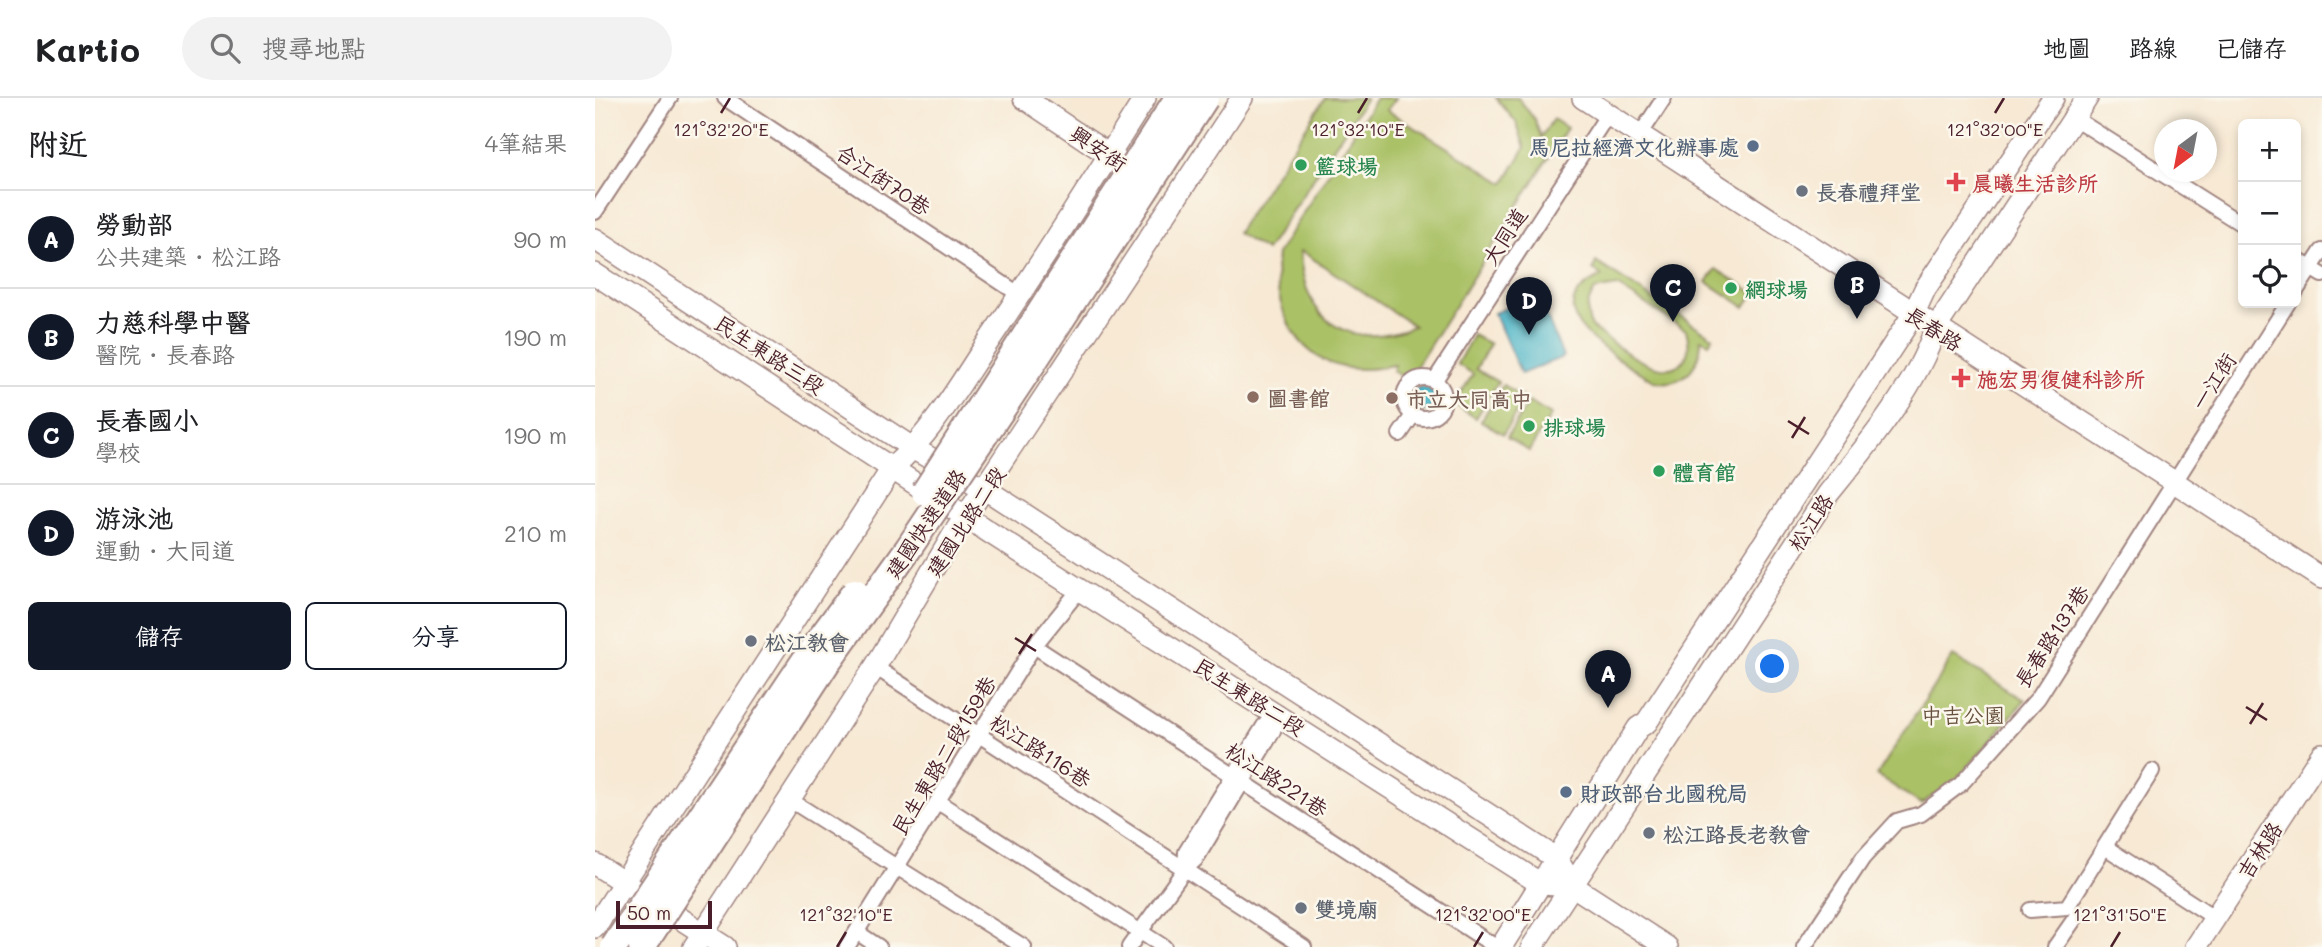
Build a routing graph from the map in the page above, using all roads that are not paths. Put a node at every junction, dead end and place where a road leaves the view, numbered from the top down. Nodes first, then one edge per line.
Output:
1 (670, 98) edge
2 (726, 98) edge
3 (1024, 98) edge
4 (1145, 98) edge
5 (1178, 98) edge
6 (1205, 98) edge
7 (1242, 98) edge
8 (1583, 98) edge
9 (1664, 98) edge
10 (2087, 98) edge
11 (2049, 100) edge
12 (1608, 114) junction
13 (2074, 118) junction
14 (1640, 135) junction
15 (1109, 155) junction
16 (1175, 199) junction
17 (595, 212) edge
18 (2238, 222) edge
19 (595, 239) edge
20 (2322, 251) edge
21 (2301, 262) edge
22 (2316, 272) edge
23 (595, 274) edge
24 (2301, 286) edge
25 (1020, 295) junction
26 (2285, 308) edge
27 (1913, 315) junction
28 (1935, 329) junction
29 (1435, 380) junction
30 (1413, 415) junction
31 (1401, 434) dead end
32 (914, 449) junction
33 (893, 467) junction
34 (947, 467) joint
35 (2174, 481) junction
36 (985, 489) junction
37 (930, 492) joint
38 (967, 516) junction
39 (901, 545) junction
40 (2322, 578) edge
41 (1080, 589) junction
42 (1034, 646) junction
43 (875, 667) junction
44 (1277, 713) junction
45 (978, 734) junction
46 (2322, 754) edge
47 (2152, 771) dead end
48 (1238, 778) junction
49 (790, 800) junction
50 (938, 802) junction
51 (2105, 848) junction
52 (1557, 859) junction
53 (595, 863) edge
54 (899, 867) junction
55 (1185, 869) junction
56 (624, 882) junction
57 (1541, 884) junction
58 (1573, 886) junction
59 (2030, 909) dead end
60 (2078, 914) dead end
61 (2215, 918) junction
62 (595, 927) edge
63 (1142, 932) junction
64 (858, 933) junction
65 (698, 940) edge
66 (614, 947) edge
67 (628, 947) edge
68 (642, 947) edge
69 (662, 947) edge
70 (725, 947) edge
71 (847, 947) edge
72 (879, 947) edge
73 (1024, 947) edge
74 (1129, 947) edge
75 (1164, 947) edge
76 (1304, 947) edge
77 (1499, 947) edge
78 (1532, 947) edge
79 (1667, 947) edge
80 (1804, 947) edge
81 (2055, 947) edge
82 (2196, 947) edge

1 - 17 street
2 - 25 street, 合江街70巷
3 - 15 street, 興安街
4 - 15 street
5 - 39 highway, 建國快速道路, bridge
6 - 39 highway, 建國快速道路, bridge
7 - 16 street, 建國北路二段
8 - 12 street, 長春路
9 - 14 street
10 - 13 street, 松江路
11 - 27 street, 松江路
12 - 14 street, 長春路
12 - 29 street, 大同道
13 - 18 street
13 - 28 street, 松江路
14 - 27 street, 長春路
15 - 16 street, 興安街
15 - 25 street
16 - 36 street, 建國北路二段
19 - 32 street, 民生東路三段
20 - 22 street
21 - 22 street
22 - 24 street
23 - 33 street, 民生東路三段
25 - 32 street
26 - 35 street, 一江街
27 - 28 street, 長春路
27 - 52 street, 松江路
28 - 35 street, 長春路
28 - 58 street, 松江路
29 - 30 street
29 - 30 street
30 - 31 street
32 - 33 street
32 - 34 street, 民生東路三段
33 - 37 street, 民生東路三段
33 - 56 street
34 - 36 street, 民生東路二段
35 - 40 street, 長春路
35 - 80 street, 長春路137巷
36 - 38 street, 建國北路二段
36 - 52 street, 民生東路二段
37 - 38 street, 民生東路二段
38 - 41 street, 民生東路二段
38 - 43 street, 建國北路二段
39 - 66 highway, bridge
39 - 67 highway, 建國快速道路
39 - 68 highway, 建國快速道路, bridge
39 - 69 highway, bridge
41 - 42 street, 民生東路二段159巷
41 - 44 street, 民生東路二段
42 - 45 street, 民生東路二段159巷
42 - 48 street, 松江路221巷
43 - 45 street, 松江路116巷
43 - 49 street, 建國北路二段
44 - 48 street
44 - 57 street, 民生東路二段
45 - 50 street, 民生東路二段159巷
45 - 55 street, 松江路116巷
46 - 61 street, 吉林路
47 - 51 street
48 - 55 street
48 - 77 street, 松江路221巷
49 - 54 street
49 - 65 street, 建國北路二段
50 - 54 street, 民生東路二段159巷
50 - 63 street
51 - 59 street
51 - 61 street
52 - 57 street, 松江路
52 - 58 street, 民生東路二段
53 - 56 street
54 - 64 street, 民生東路二段159巷
54 - 73 street
55 - 63 street
55 - 76 street, 松江路116巷
56 - 62 street
56 - 65 street
57 - 58 street, 民生東路二段
57 - 77 street, 松江路
58 - 78 street, 松江路
58 - 79 street, 民生東路二段
60 - 81 street
61 - 82 street, 吉林路
63 - 74 street
63 - 75 street
64 - 71 street, 民生東路二段159巷
64 - 72 street
65 - 70 street

